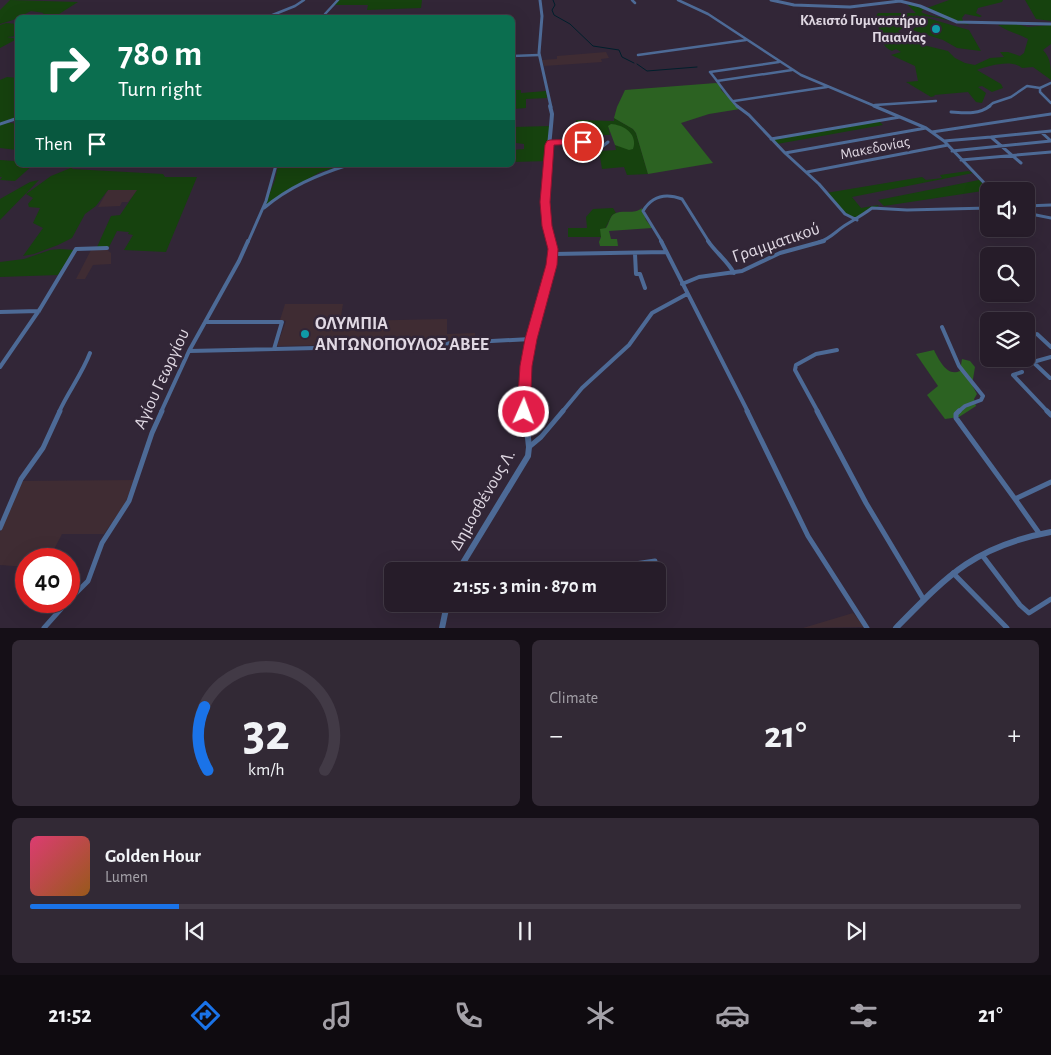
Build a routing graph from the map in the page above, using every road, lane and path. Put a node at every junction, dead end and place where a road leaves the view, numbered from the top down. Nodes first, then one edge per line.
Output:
1 (304, 0) edge
2 (338, 0) edge
3 (540, 0) edge
4 (632, 0) edge
5 (678, 0) edge
6 (771, 0) edge
7 (888, 1) edge
8 (635, 4) dead end
9 (272, 15) edge
10 (325, 15) edge
11 (1051, 24) edge
12 (746, 40) junction
13 (539, 54) junction
14 (638, 55) dead end
15 (515, 56) edge
16 (779, 62) junction
17 (792, 70) junction
18 (717, 81) junction
19 (1051, 83) edge
20 (829, 87) junction
21 (1040, 88) junction
22 (734, 101) junction
23 (936, 101) dead end
24 (1051, 103) edge
25 (873, 105) junction
26 (951, 112) dead end
27 (1051, 114) edge
28 (902, 116) junction
29 (15, 119) edge
30 (0, 124) edge
31 (926, 128) junction
32 (1051, 131) edge
33 (932, 132) junction
34 (1041, 132) junction
35 (991, 137) junction
36 (771, 139) junction
37 (1051, 141) edge
38 (608, 142) dead end
39 (944, 142) junction
40 (550, 143) junction
41 (948, 145) junction
42 (1002, 146) junction
43 (952, 150) junction
44 (1051, 152) edge
45 (785, 153) junction
46 (1012, 156) junction
47 (961, 160) junction
48 (1021, 163) dead end
49 (276, 167) edge
50 (342, 167) edge
51 (807, 172) junction
52 (983, 182) edge
53 (1051, 205) edge
54 (1035, 206) edge
55 (980, 208) edge
56 (262, 210) junction
57 (1035, 216) edge
58 (1051, 218) edge
59 (858, 220) junction
60 (107, 248) dead end
61 (666, 252) junction
62 (553, 254) junction
63 (635, 254) junction
64 (734, 273) junction
65 (682, 284) junction
66 (645, 288) dead end
67 (687, 294) junction
68 (39, 311) junction
69 (0, 312) edge
70 (204, 322) junction
71 (942, 327) dead end
72 (1037, 334) dead end
73 (531, 339) junction
74 (1051, 347) edge
75 (274, 349) junction
76 (189, 350) junction
77 (837, 350) dead end
78 (90, 353) dead end
79 (1051, 357) edge
80 (0, 367) edge
81 (1022, 372) dead end
82 (1050, 378) edge
83 (1051, 415) edge
84 (529, 447) junction
85 (1051, 482) edge
86 (1015, 499) junction
87 (0, 528) edge
88 (1051, 532) edge
89 (1039, 533) junction
90 (982, 555) junction
91 (655, 560) dead end
92 (464, 562) edge
93 (644, 562) edge
94 (953, 573) junction
95 (80, 589) edge
96 (1051, 599) edge
97 (924, 600) junction
98 (445, 612) edge
99 (57, 613) edge
100 (44, 628) edge
101 (442, 628) edge
102 (867, 628) edge
103 (896, 628) edge
104 (1007, 628) edge

1 - 9 street
2 - 10 street
3 - 13 street, Δημοσθένους Λ.
4 - 8 street
5 - 12 street
6 - 7 street
7 - 11 street
12 - 14 street
12 - 16 street
13 - 15 street
13 - 40 street, Δημοσθένους Λ.
16 - 17 street
16 - 18 street
17 - 18 street
17 - 20 street
18 - 22 street
19 - 21 street
20 - 22 street
20 - 25 street
21 - 24 street
21 - 26 street
22 - 36 street
23 - 25 street
25 - 28 street
27 - 33 street
28 - 31 street
28 - 36 street
29 - 30 street
31 - 33 street
31 - 45 street
32 - 34 street
33 - 39 street
34 - 35 street
34 - 37 street
35 - 39 street
35 - 42 street
36 - 45 street
37 - 42 street
38 - 40 street
39 - 41 street
40 - 62 street, Δημοσθένους Λ.
41 - 43 street
41 - 51 street, Μακεδονίας
42 - 43 street
42 - 46 street
43 - 47 street
44 - 46 street
45 - 51 street
46 - 47 street
46 - 48 street
47 - 52 street
49 - 56 street, Αγίου Γεωργίου
50 - 56 street
51 - 59 street
53 - 54 street
55 - 59 street, Γραμματικού
56 - 70 street, Αγίου Γεωργίου
57 - 58 street
59 - 64 street, Γραμματικού
60 - 68 street
61 - 63 street
61 - 64 street
61 - 65 street
62 - 63 street
62 - 73 street, Δημοσθένους Λ.
63 - 66 street
64 - 65 street, Γραμματικού
65 - 67 street
67 - 84 street
67 - 102 street
68 - 69 street
68 - 80 street
70 - 75 street
70 - 76 street, Αγίου Γεωργίου
71 - 86 street
72 - 74 street
73 - 75 street
73 - 84 street, Δημοσθένους Λ.
75 - 76 street
76 - 95 street, Αγίου Γεωργίου
77 - 97 street
78 - 87 street
79 - 82 street
81 - 83 street
84 - 92 street, Δημοσθένους Λ.
85 - 86 street
86 - 89 street
88 - 89 street
89 - 90 street
90 - 94 street
90 - 96 street
91 - 93 street
94 - 97 street
94 - 104 street
97 - 103 street
98 - 101 street
99 - 100 street, Αγίου Γεωργίου

